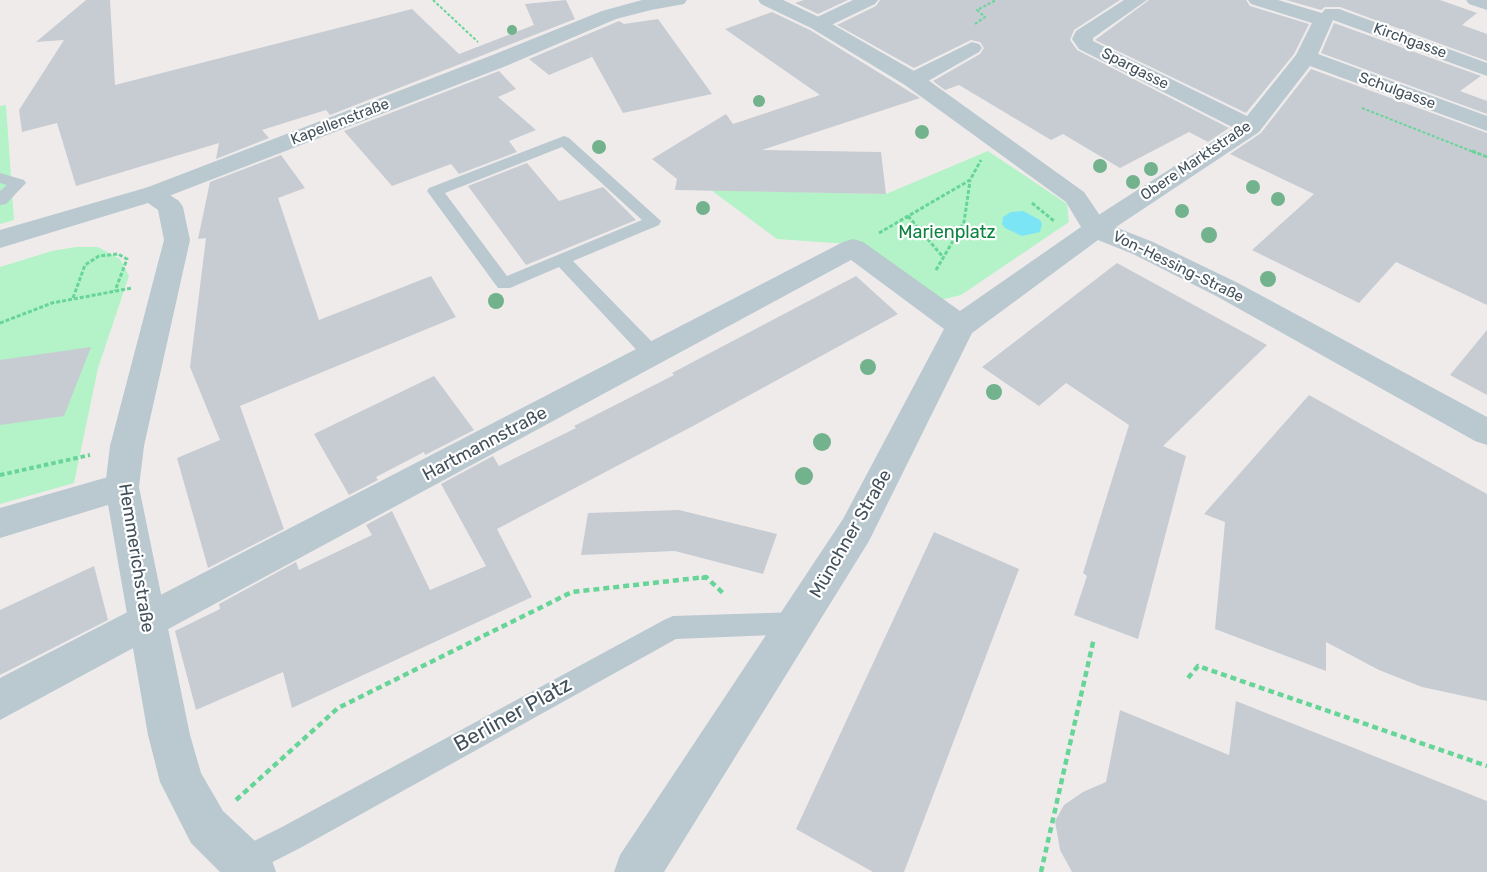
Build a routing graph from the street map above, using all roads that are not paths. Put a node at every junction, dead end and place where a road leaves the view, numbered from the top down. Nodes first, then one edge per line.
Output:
1 (590, 0) edge
2 (677, 0) edge
3 (768, 0) edge
4 (868, 0) edge
5 (1137, 0) edge
6 (1258, 0) edge
7 (1349, 0) edge
8 (1476, 0) edge
9 (1487, 4) edge
10 (609, 15) junction
11 (1328, 17) junction
12 (818, 24) junction
13 (972, 48) road end
14 (1306, 57) junction
15 (1487, 70) edge
16 (913, 80) junction
17 (1487, 124) edge
18 (1251, 127) junction
19 (0, 177) edge
20 (152, 194) junction
21 (0, 200) edge
22 (1095, 229) junction
23 (0, 239) edge
24 (561, 260) junction
25 (960, 326) junction
26 (653, 355) junction
27 (1487, 432) edge
28 (122, 487) junction
29 (0, 523) edge
30 (798, 623) junction
31 (146, 624) junction
32 (0, 700) edge
33 (248, 867) edge
34 (637, 872) edge

1 - 10 street
2 - 10 street, Kapellenstraße
3 - 12 street, Von-Hessing-Straße
4 - 12 street
5 - 18 street, Spargasse
6 - 11 street, Kirchgasse
7 - 11 street
8 - 9 street
10 - 20 street, Kapellenstraße
11 - 14 street, Obere Marktstraße
11 - 15 street, Kirchgasse
12 - 16 street, Von-Hessing-Straße
13 - 16 street
14 - 17 street, Schulgasse
14 - 18 street, Obere Marktstraße
16 - 22 street, Von-Hessing-Straße
18 - 22 street, Obere Marktstraße
19 - 21 lane
20 - 23 street, Kapellenstraße
20 - 28 street, Hemmerichstraße
22 - 25 street, Münchner Straße
22 - 27 street, Von-Hessing-Straße
24 - 24 lane
24 - 26 lane
25 - 26 street, Hartmannstraße
25 - 30 street, Münchner Straße
26 - 31 street, Hartmannstraße
28 - 29 street
28 - 31 street, Hemmerichstraße
30 - 33 lane, Berliner Platz
30 - 34 street, Münchner Straße
31 - 32 street, Hartmannstraße
31 - 33 street, Hemmerichstraße

